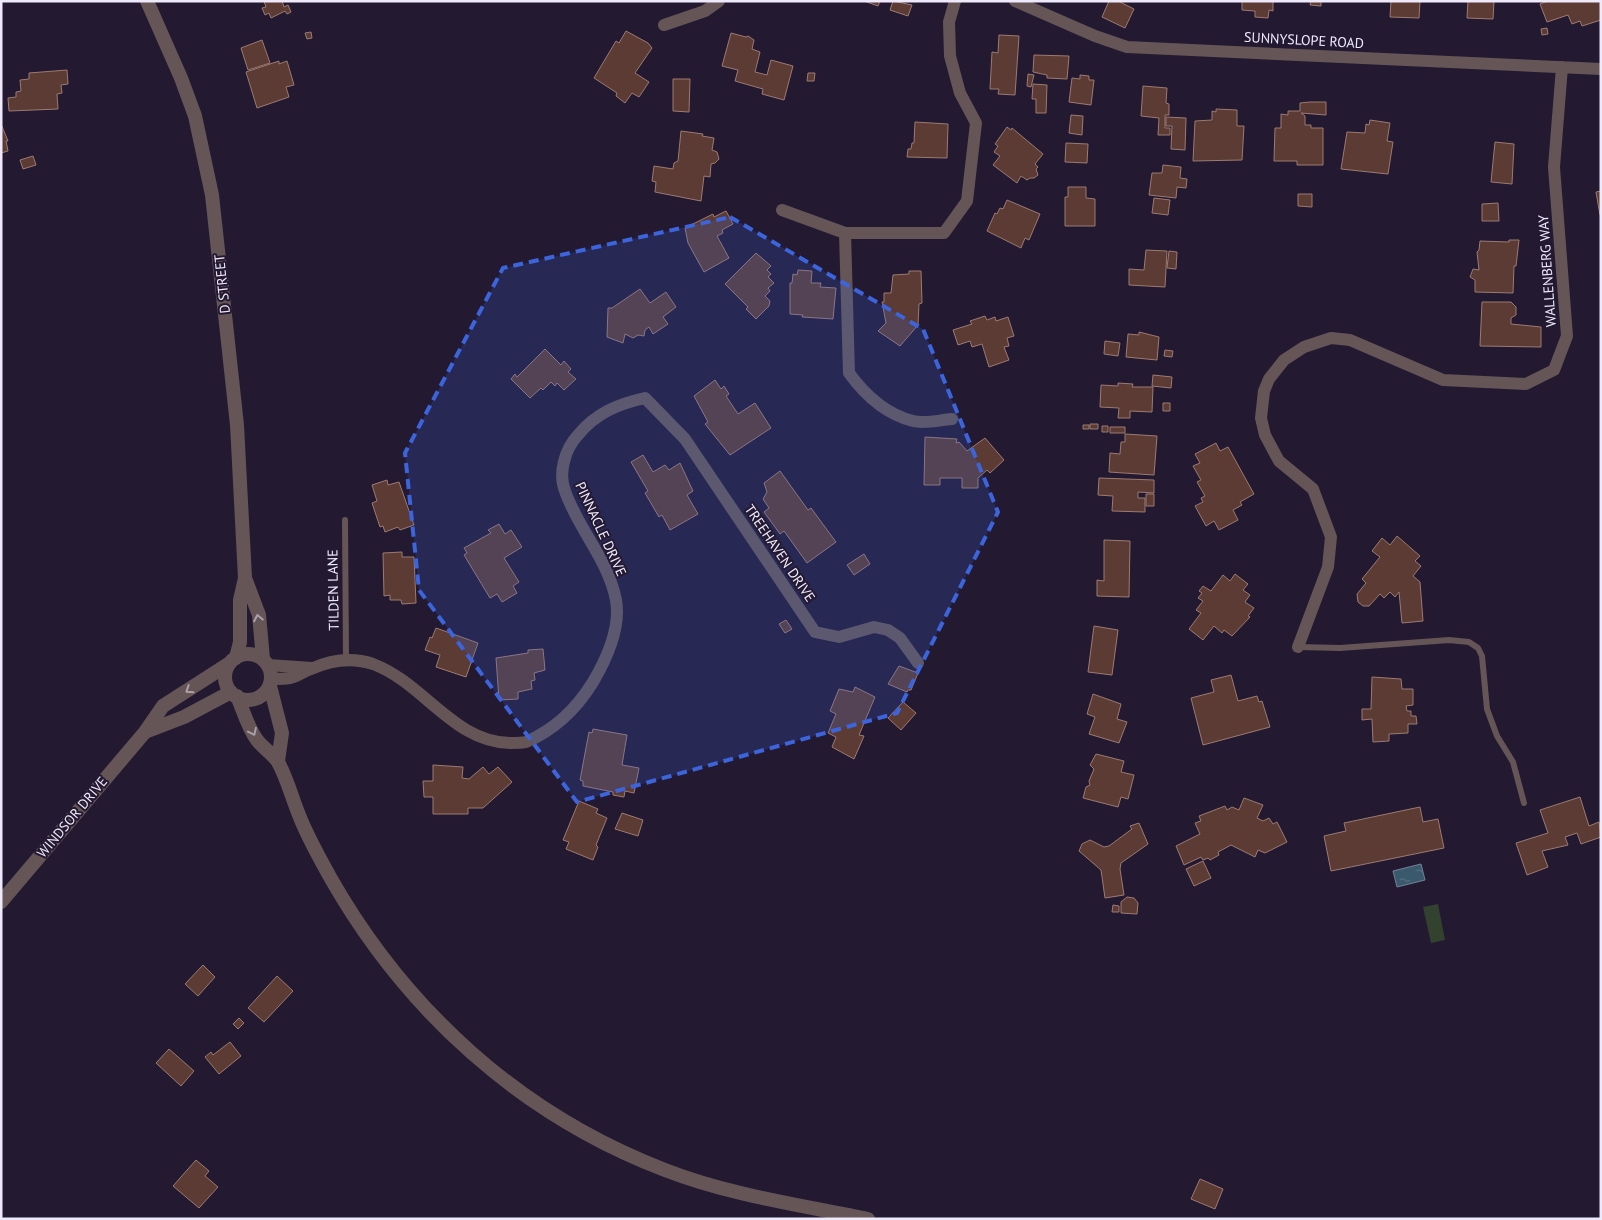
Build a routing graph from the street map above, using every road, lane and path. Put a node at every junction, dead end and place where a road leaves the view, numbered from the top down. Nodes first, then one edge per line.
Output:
1 (147, 1) edge
2 (720, 1) edge
3 (955, 1) edge
4 (1015, 1) edge
5 (664, 25) dead end
6 (1562, 67) junction
7 (1601, 69) edge
8 (782, 210) dead end
9 (846, 233) junction
10 (645, 398) joint
11 (952, 419) dead end
12 (345, 520) dead end
13 (245, 578) junction
14 (1298, 647) joint
15 (346, 658) junction
16 (233, 660) junction
17 (266, 662) junction
18 (918, 663) dead end
19 (312, 668) junction
20 (270, 682) junction
21 (234, 694) junction
22 (144, 732) junction
23 (278, 761) junction
24 (1524, 803) dead end
25 (1, 902) edge
26 (868, 1219) edge

1 - 13 street, D STREET
2 - 5 street
3 - 9 street
4 - 6 street, SUNNYSLOPE ROAD
6 - 7 street, SUNNYSLOPE ROAD
6 - 14 street, WALLENBERG WAY
8 - 9 street
9 - 11 street
10 - 15 street, PINNACLE DRIVE
10 - 18 street, TREEHAVEN DRIVE
12 - 15 lane, TILDEN LANE
13 - 16 street, D STREET
17 -> 13 street, D STREET
14 - 24 lane
15 - 19 street, PINNACLE DRIVE
16 - 17 street
16 - 21 street
16 -> 22 street, WINDSOR DRIVE
17 - 19 street, PINNACLE DRIVE
17 - 20 street
19 - 20 street, PINNACLE DRIVE
20 - 21 street
20 - 23 street
21 - 22 street, WINDSOR DRIVE
21 -> 23 street
22 - 25 street, WINDSOR DRIVE
23 - 26 street

